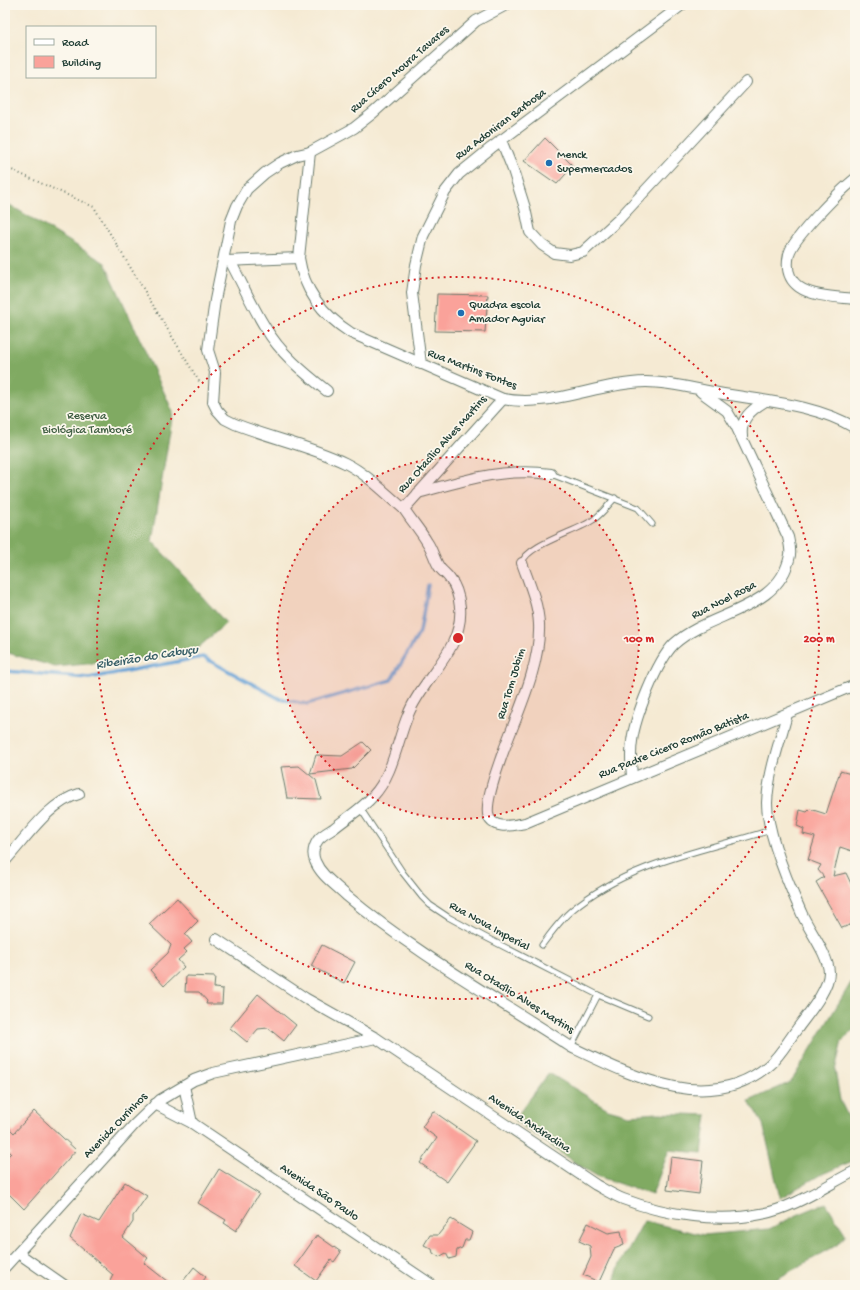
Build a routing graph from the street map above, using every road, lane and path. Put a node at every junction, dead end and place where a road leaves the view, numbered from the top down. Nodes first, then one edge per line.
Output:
1 (506, 5) edge
2 (682, 5) edge
3 (746, 82) dead end
4 (501, 140) junction
5 (310, 152) junction
6 (5, 167) edge
7 (855, 178) edge
8 (298, 258) junction
9 (227, 261) junction
10 (855, 299) edge
11 (421, 364) junction
12 (200, 383) dead end
13 (697, 390) junction
14 (327, 391) dead end
15 (502, 399) junction
16 (764, 402) junction
17 (855, 428) edge
18 (745, 446) junction
19 (551, 474) joint
20 (418, 493) junction
21 (615, 498) junction
22 (404, 509) junction
23 (652, 524) dead end
24 (522, 563) joint
25 (855, 685) edge
26 (787, 714) junction
27 (632, 777) junction
28 (80, 794) dead end
29 (360, 808) junction
30 (501, 825) joint
31 (771, 830) junction
32 (5, 861) edge
33 (216, 939) dead end
34 (542, 944) dead end
35 (598, 995) junction
36 (648, 1016) dead end
37 (376, 1038) junction
38 (572, 1046) junction
39 (184, 1086) junction
40 (155, 1104) junction
41 (192, 1124) junction
42 (855, 1171) edge
43 (18, 1253) junction
44 (5, 1267) edge
45 (64, 1285) edge
46 (432, 1285) edge

1 - 5 street, Rua Cícero Moura Tavares
2 - 4 street, Rua Adoniran Barbosa
3 - 4 street
4 - 11 street, Rua Adoniran Barbosa
5 - 8 street, Rua Martins Fontes
5 - 9 street, Rua Otacílio Alves Martins
6 - 12 path
7 - 10 street
8 - 9 street
8 - 11 street, Rua Martins Fontes
9 - 14 street
9 - 22 street, Rua Otacílio Alves Martins
11 - 15 street, Rua Martins Fontes
13 - 15 street, Rua Martins Fontes
13 - 16 street, Rua Martins Fontes
13 - 18 street, Rua Noel Rosa
15 - 20 street, Rua Otacílio Alves Martins
16 - 17 street, Rua Martins Fontes
16 - 18 street, Rua Noel Rosa
18 - 27 street, Rua Noel Rosa
19 - 20 street
19 - 21 lane
20 - 22 street, Rua Otacílio Alves Martins
21 - 23 lane
21 - 24 lane, Rua Tom Jobim
22 - 29 street, Rua Otacílio Alves Martins
24 - 30 street, Rua Tom Jobim
25 - 26 street, Rua Padre Cicero Romão Batista
26 - 27 street, Rua Padre Cicero Romão Batista
26 - 31 street, Rua Otacílio Alves Martins
27 - 30 street, Rua Padre Cicero Romão Batista
28 - 32 street
29 - 35 lane, Rua Nova Imperial
29 - 38 street, Rua Otacílio Alves Martins
31 - 34 lane
31 - 38 street, Rua Otacílio Alves Martins
33 - 37 street, Avenida Andradina
35 - 36 lane, Rua Nova Imperial
35 - 38 lane
37 - 39 street, Avenida Ourinhos
37 - 42 street, Avenida Andradina
39 - 40 street, Avenida Ourinhos
39 - 41 street
40 - 41 street, Avenida São Paulo
40 - 43 street, Avenida Ourinhos
41 - 46 street, Avenida São Paulo
43 - 44 street, Avenida Ourinhos
43 - 45 street

